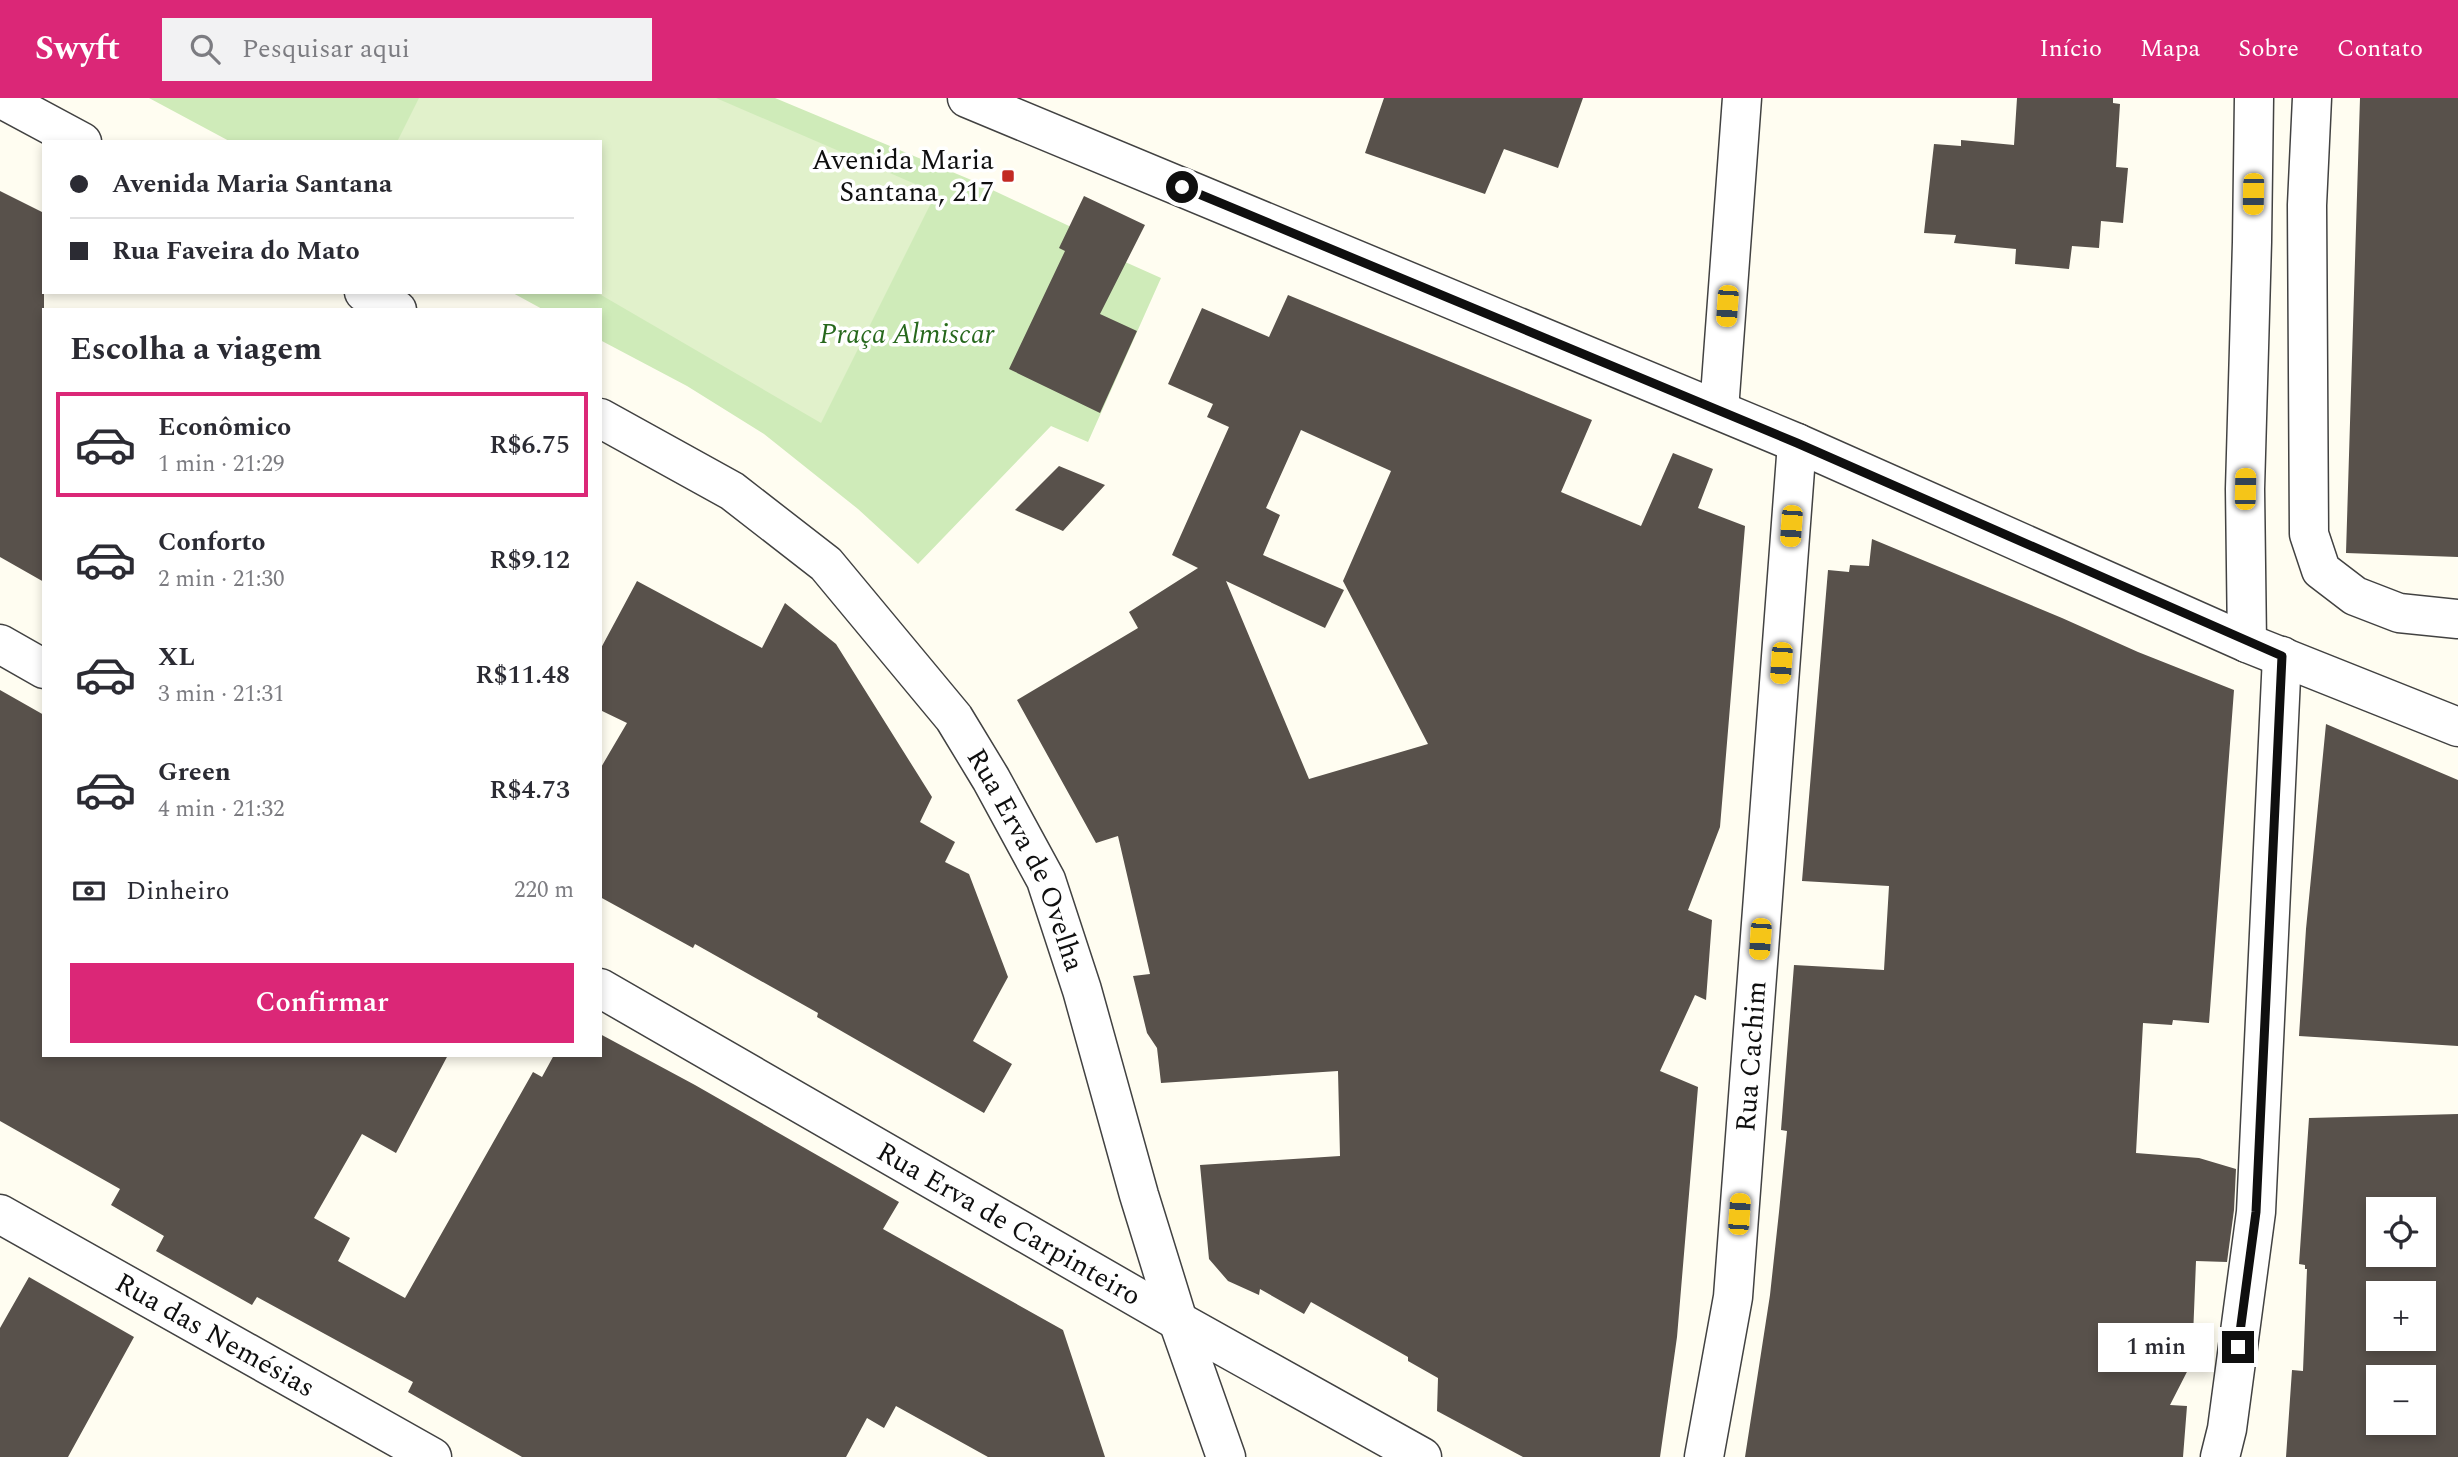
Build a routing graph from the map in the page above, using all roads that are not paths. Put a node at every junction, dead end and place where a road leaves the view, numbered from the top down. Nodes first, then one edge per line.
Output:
1 (0, 98) edge
2 (967, 98) edge
3 (1742, 98) edge
4 (2254, 98) edge
5 (2312, 98) edge
6 (78, 140) edge
7 (368, 294) edge
8 (393, 308) edge
9 (1719, 410) junction
10 (602, 419) edge
11 (1797, 443) junction
12 (2458, 619) edge
13 (0, 643) edge
14 (2246, 643) junction
15 (2282, 656) junction
16 (42, 667) edge
17 (2458, 727) edge
18 (602, 989) edge
19 (0, 1214) edge
20 (1178, 1321) junction
21 (432, 1457) edge
22 (1226, 1457) edge
23 (1422, 1457) edge
24 (1704, 1457) edge
25 (2220, 1457) edge

1 - 6 street
2 - 9 street
3 - 9 street
4 - 14 street
5 - 12 street
7 - 8 street
9 - 11 street
10 - 20 street, Rua Erva de Ovelha
11 - 14 street
11 - 24 street, Rua Cachim
13 - 16 street
14 - 15 street
15 - 17 street
15 - 25 street
18 - 20 street, Rua Erva de Carpinteiro
19 - 21 street, Rua das Nemésias
20 - 22 street, Rua Erva de Ovelha
20 - 23 street, Rua Erva de Carpinteiro

